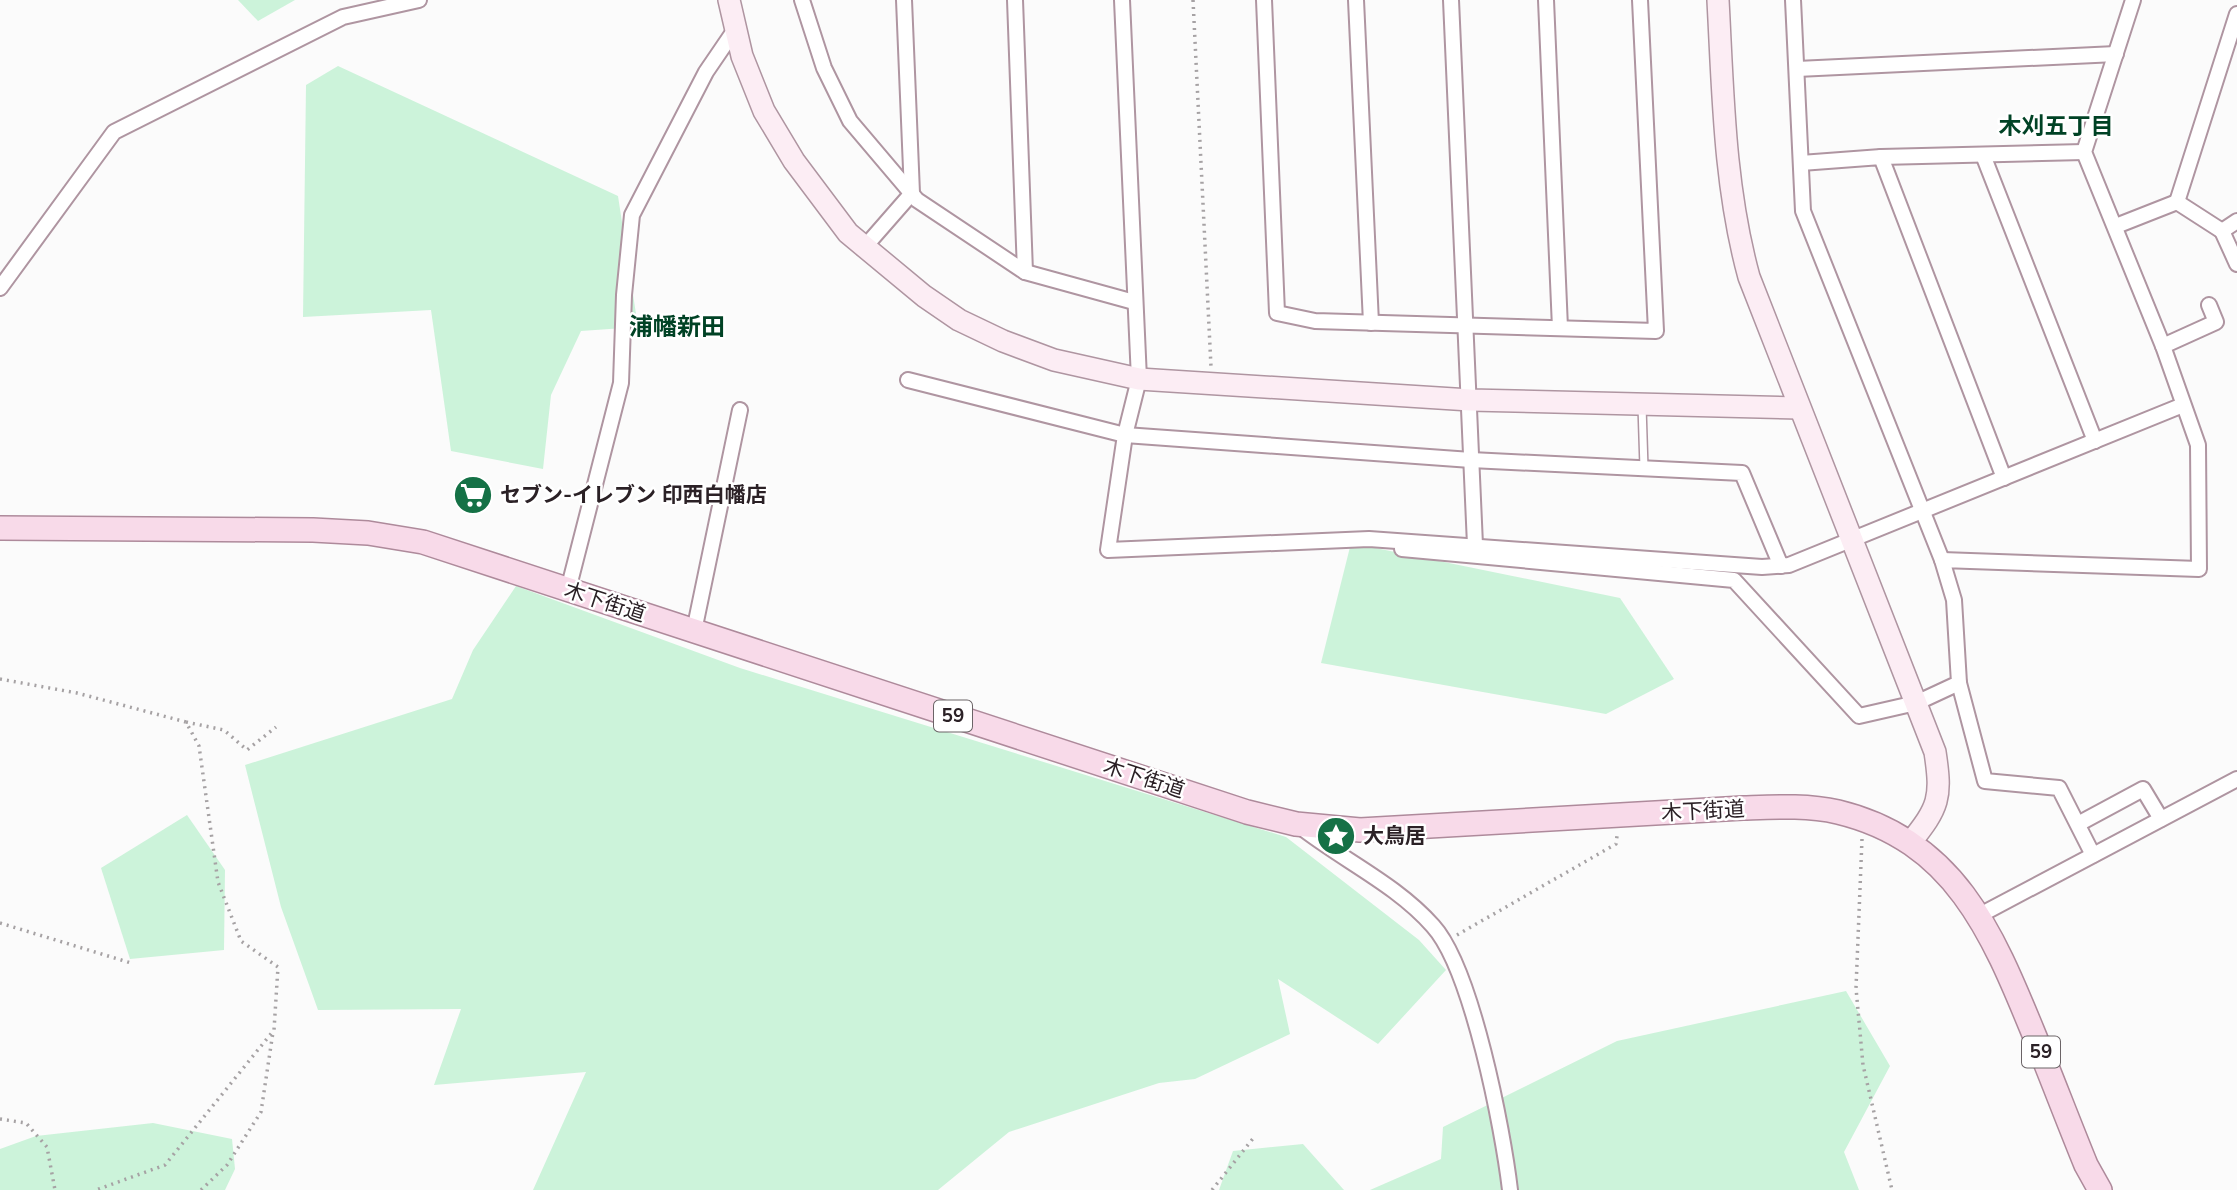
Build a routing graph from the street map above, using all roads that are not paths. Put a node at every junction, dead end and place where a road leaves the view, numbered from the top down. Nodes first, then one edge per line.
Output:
1 (419, 0) edge
2 (729, 0) edge
3 (802, 0) edge
4 (904, 0) edge
5 (1015, 0) edge
6 (1122, 0) edge
7 (1264, 0) edge
8 (1356, 0) edge
9 (1451, 0) edge
10 (1546, 0) edge
11 (1640, 0) edge
12 (1718, 0) edge
13 (1793, 0) edge
14 (2133, 0) edge
15 (2237, 14) edge
16 (736, 28) junction
17 (2116, 54) junction
18 (1797, 69) junction
19 (2084, 152) junction
20 (1983, 155) junction
21 (1881, 158) junction
22 (1801, 163) junction
23 (912, 193) junction
24 (2177, 202) junction
25 (2237, 220) edge
26 (2116, 226) junction
27 (2221, 231) junction
28 (863, 249) junction
29 (2237, 264) edge
30 (1025, 272) junction
31 (0, 288) edge
32 (1134, 302) junction
33 (2209, 305) dead end
34 (1371, 323) junction
35 (1466, 326) junction
36 (1560, 328) junction
37 (2163, 346) junction
38 (1139, 379) junction
39 (908, 380) dead end
40 (1470, 400) junction
41 (2183, 405) junction
42 (1642, 406) junction
43 (1799, 408) junction
44 (740, 410) dead end
45 (1125, 435) junction
46 (2095, 441) junction
47 (1471, 460) junction
48 (1644, 468) junction
49 (2004, 478) junction
50 (1923, 512) junction
51 (0, 528) edge
52 (1390, 540) junction
53 (1852, 540) junction
54 (1475, 545) junction
55 (1942, 560) junction
56 (1781, 566) junction
57 (568, 590) junction
58 (694, 631) junction
59 (1959, 682) junction
60 (1916, 703) junction
61 (2237, 779) edge
62 (2161, 818) junction
63 (1297, 824) junction
64 (2078, 824) junction
65 (1910, 843) junction
66 (2093, 855) junction
67 (1980, 915) junction
68 (1510, 1190) edge
69 (2100, 1190) edge

1 - 31 street
2 - 16 street
3 - 23 street
4 - 23 street
5 - 30 street
6 - 32 street
7 - 34 street
8 - 34 street
9 - 35 street
10 - 36 street
11 - 36 street
12 - 43 street
13 - 18 street
14 - 17 street
15 - 24 street
16 - 28 street
16 - 57 street
17 - 18 street
17 - 19 street
18 - 22 street
19 - 20 street
19 - 26 street
20 - 21 street
20 - 46 street
21 - 22 street
21 - 49 street
22 - 50 street
23 - 28 street
23 - 30 street
24 - 26 street
24 - 27 street
25 - 27 street
26 - 37 street
27 - 29 street
28 - 38 street
30 - 32 street
32 - 38 street
33 - 37 street
34 - 35 street
35 - 36 street
35 - 40 street
37 - 41 street
38 - 40 street
38 - 45 street
39 - 45 street
40 - 42 street
40 - 47 street
41 - 46 street
41 - 55 street
42 - 43 street
42 - 48 lane
43 - 53 street
44 - 58 street
45 - 47 street
45 - 52 street
46 - 49 street
47 - 48 street
47 - 54 street
48 - 56 street
49 - 50 street
50 - 53 street
50 - 55 street
51 - 57 main road, 木下街道 / 59
52 - 54 street
52 - 60 street
53 - 56 street
53 - 60 street
54 - 56 street
55 - 59 street
57 - 58 main road, 木下街道 / 59
58 - 63 main road, 木下街道 / 59
59 - 60 street
59 - 64 street
60 - 65 street
61 - 62 street
62 - 64 street
62 - 66 street
63 - 65 main road, 木下街道 / 59
63 - 68 street
64 - 66 street
65 - 67 main road, 木下街道 / 59
66 - 67 street
67 - 69 main road, 木下街道 / 59

